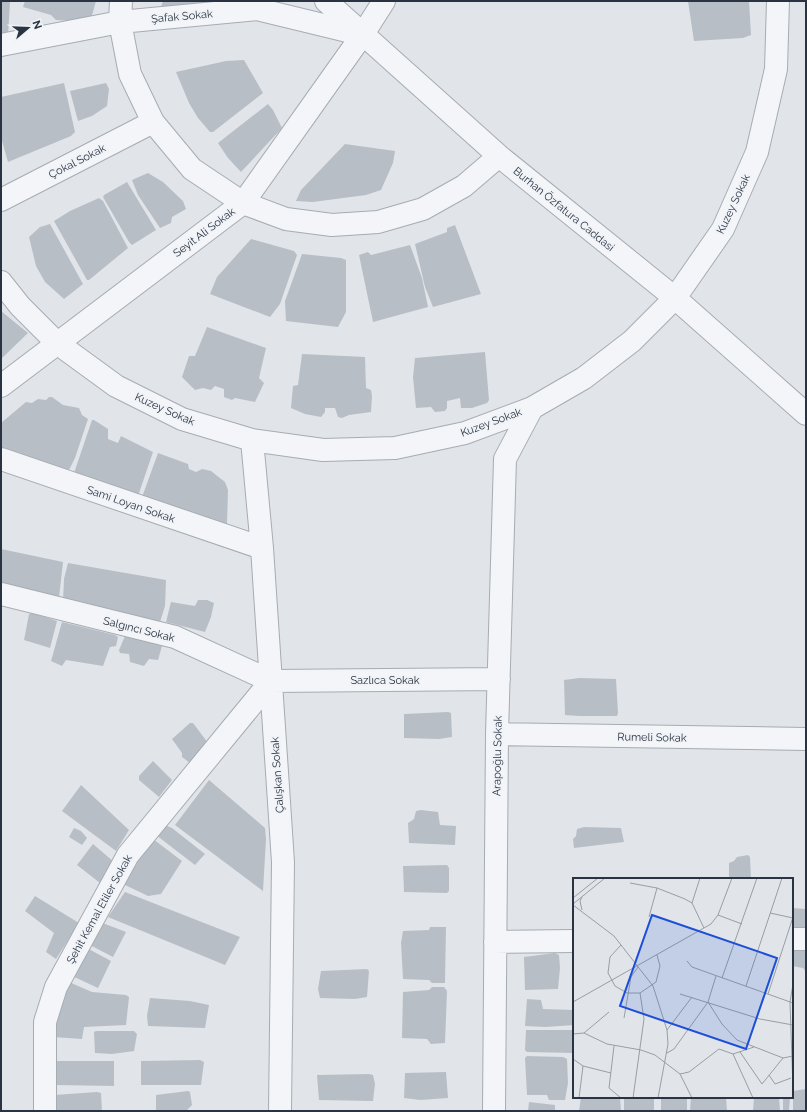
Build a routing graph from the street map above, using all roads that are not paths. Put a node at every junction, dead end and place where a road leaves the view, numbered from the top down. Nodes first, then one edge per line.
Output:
1 (326, 1) edge
2 (384, 1) edge
3 (778, 1) edge
4 (120, 11) edge
5 (363, 34) junction
6 (1, 45) edge
7 (153, 122) junction
8 (499, 156) junction
9 (1, 200) edge
10 (243, 203) junction
11 (1, 282) edge
12 (675, 298) junction
13 (57, 343) junction
14 (1, 386) edge
15 (532, 408) junction
16 (806, 414) edge
17 (252, 440) junction
18 (1, 459) edge
19 (262, 548) junction
20 (1, 594) edge
21 (499, 679) junction
22 (271, 680) junction
23 (497, 734) junction
24 (806, 740) edge
25 (793, 939) edge
26 (806, 939) edge
27 (573, 941) edge
28 (495, 942) junction
29 (45, 1111) edge
30 (280, 1111) edge
31 (494, 1111) edge

1 - 5 street, Burhan Özfatura Caddasi
2 - 5 street, Seyit Ali Sokak
3 - 12 street, Kuzey Sokak
4 - 5 street, Şafak Sokak
4 - 6 street, Şafak Sokak
4 - 7 street
5 - 8 street, Burhan Özfatura Caddasi
5 - 10 street, Seyit Ali Sokak
7 - 9 street, Çokal Sokak
7 - 10 street
8 - 10 street
8 - 12 street, Burhan Özfatura Caddasi
10 - 13 street, Seyit Ali Sokak
11 - 13 street, Kuzey Sokak
12 - 15 street, Kuzey Sokak
12 - 16 street, Burhan Özfatura Caddasi
13 - 14 street, Seyit Ali Sokak
13 - 17 street, Kuzey Sokak
15 - 17 street, Kuzey Sokak
15 - 21 street, Arapoğlu Sokak
17 - 19 street, Çalışkan Sokak
18 - 19 street, Sami Loyan Sokak
19 - 22 street, Çalışkan Sokak
20 - 22 street, Salgıncı Sokak
21 - 22 street, Sazlıca Sokak
21 - 23 street, Arapoğlu Sokak
22 - 29 street, Şehit Kemal Etiler Sokak
22 - 30 street, Çalışkan Sokak
23 - 24 street, Rumeli Sokak
23 - 28 street, Arapoğlu Sokak
25 - 26 street
27 - 28 street
28 - 31 street, Arapoğlu Sokak

